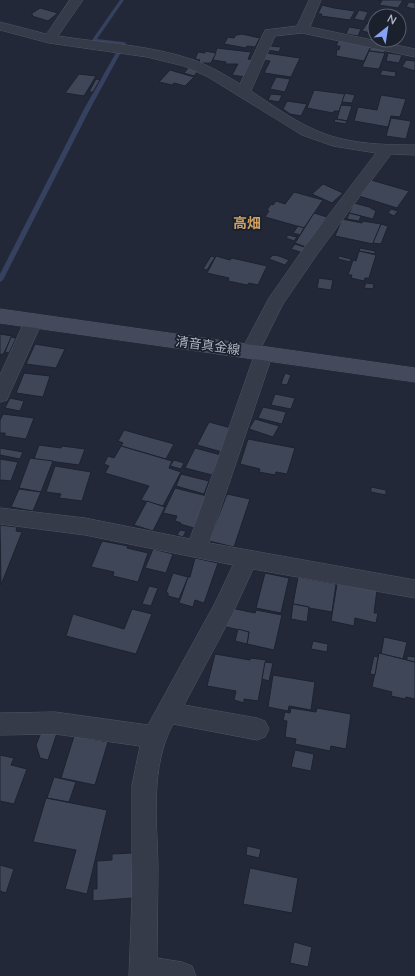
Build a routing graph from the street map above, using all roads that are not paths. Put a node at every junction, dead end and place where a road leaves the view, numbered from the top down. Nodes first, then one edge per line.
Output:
1 (77, 0) edge
2 (315, 0) edge
3 (0, 26) edge
4 (302, 29) junction
5 (50, 39) junction
6 (415, 53) edge
7 (243, 92) junction
8 (387, 149) junction
9 (415, 150) edge
10 (0, 316) edge
11 (34, 320) junction
12 (257, 352) junction
13 (415, 375) edge
14 (0, 395) edge
15 (0, 516) edge
16 (197, 549) junction
17 (246, 560) junction
18 (415, 589) edge
19 (168, 712) junction
20 (0, 724) edge
21 (257, 729) dead end
22 (154, 737) junction
23 (143, 973) edge
24 (182, 976) edge

1 - 5 street
2 - 4 street
3 - 5 street
4 - 6 street
4 - 7 street
5 - 7 street
7 - 8 street
8 - 9 street
8 - 12 street
10 - 11 main road, 清音真金線
11 - 12 main road, 清音真金線
11 - 14 street
12 - 13 main road, 清音真金線
12 - 16 street
15 - 16 street
16 - 17 street
17 - 18 street
17 - 19 street
19 - 21 street
19 - 22 street
20 - 22 street
22 - 23 street
23 - 24 street

